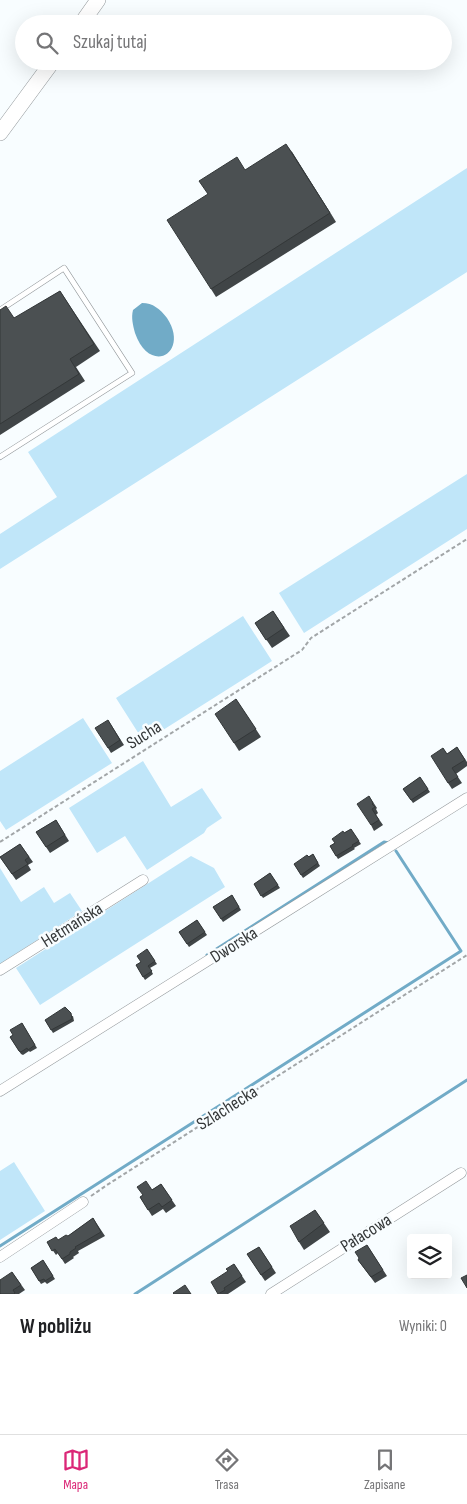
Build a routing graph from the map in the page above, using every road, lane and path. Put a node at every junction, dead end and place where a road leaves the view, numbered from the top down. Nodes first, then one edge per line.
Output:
1 (98, 0) edge
2 (87, 15) edge
3 (46, 70) edge
4 (0, 134) edge
5 (0, 310) edge
6 (0, 457) edge
7 (467, 538) edge
8 (467, 798) edge
9 (0, 842) edge
10 (143, 880) dead end
11 (467, 955) edge
12 (0, 970) edge
13 (0, 1091) edge
14 (461, 1173) dead end
15 (83, 1202) joint
16 (0, 1257) edge
17 (271, 1294) edge

1 - 2 main road
3 - 4 main road
5 - 6 lane
7 - 9 path, Sucha
8 - 13 street, Dworska
10 - 12 street, Hetmańska
11 - 15 path, Szlachecka
14 - 17 street, Pałacowa
15 - 16 street

